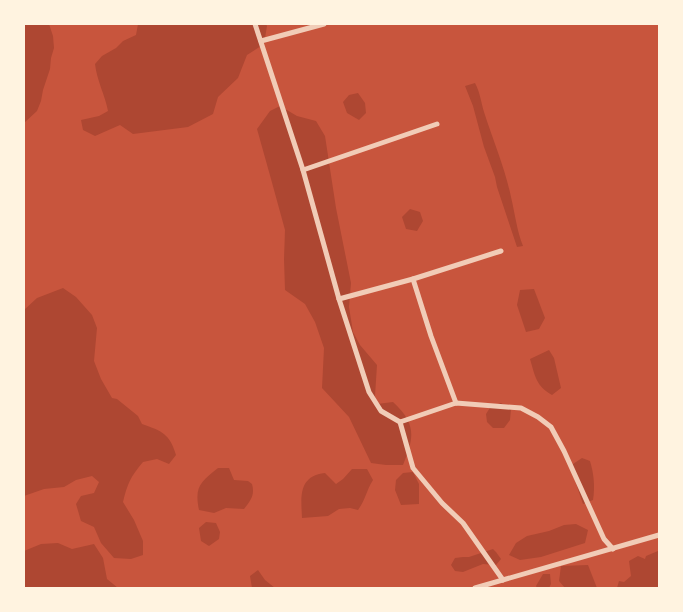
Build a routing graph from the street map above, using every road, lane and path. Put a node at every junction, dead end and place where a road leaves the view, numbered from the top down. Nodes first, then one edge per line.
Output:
1 (256, 24) edge
2 (324, 24) edge
3 (261, 41) junction
4 (437, 124) dead end
5 (303, 170) junction
6 (501, 251) dead end
7 (413, 278) junction
8 (339, 299) junction
9 (456, 403) junction
10 (400, 422) junction
11 (659, 535) edge
12 (612, 549) junction
13 (504, 580) junction
14 (475, 588) edge

1 - 3 street
2 - 3 street
3 - 5 street
4 - 5 street
5 - 8 street
6 - 7 street
7 - 8 street
7 - 9 street
8 - 10 street
9 - 10 street
9 - 12 street
10 - 13 street
11 - 12 street
12 - 13 street
13 - 14 street

